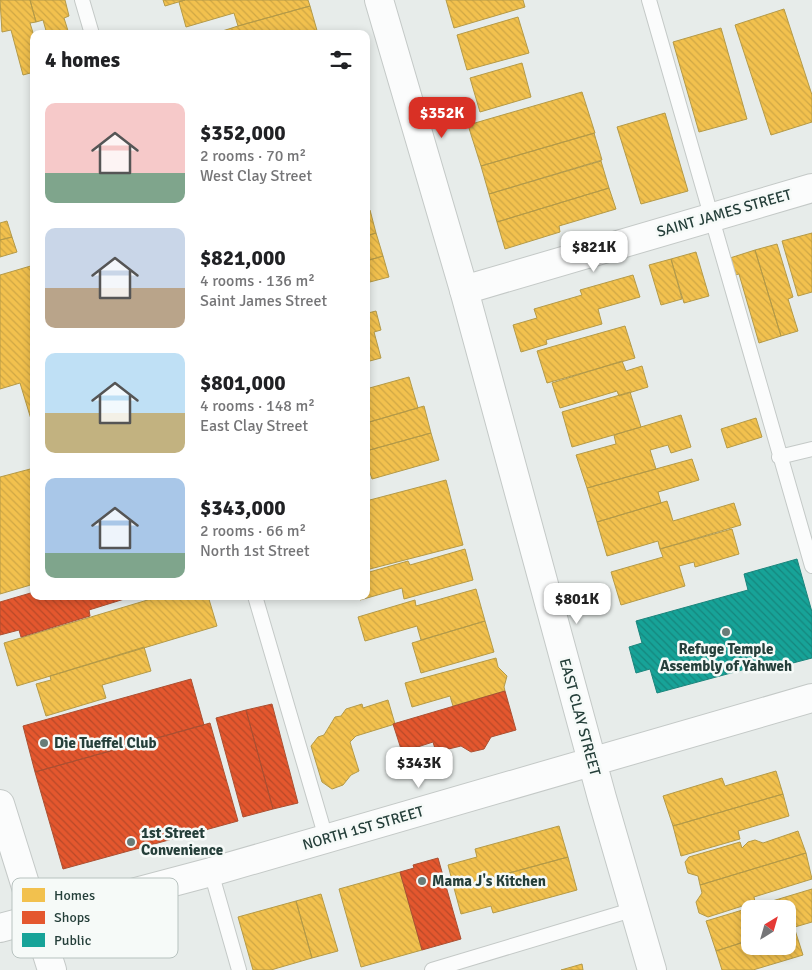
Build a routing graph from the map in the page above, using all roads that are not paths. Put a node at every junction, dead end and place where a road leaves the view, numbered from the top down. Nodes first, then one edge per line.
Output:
1 (82, 0) edge
2 (379, 0) edge
3 (649, 0) edge
4 (91, 30) edge
5 (812, 188) edge
6 (711, 216) junction
7 (464, 290) junction
8 (812, 448) edge
9 (779, 456) junction
10 (812, 566) edge
11 (256, 600) edge
12 (812, 698) edge
13 (593, 762) junction
14 (0, 804) edge
15 (326, 838) junction
16 (211, 872) junction
17 (23, 878) edge
18 (178, 881) edge
19 (635, 909) junction
20 (48, 958) edge
21 (52, 970) edge
22 (239, 970) edge
23 (432, 970) edge
24 (652, 970) edge

1 - 4 lane
2 - 7 street, EAST CLAY STREET
3 - 6 lane
5 - 6 street, SAINT JAMES STREET
6 - 7 street, SAINT JAMES STREET
6 - 9 lane
7 - 13 street, EAST CLAY STREET
8 - 9 lane
9 - 10 lane
11 - 15 lane
12 - 13 street, NORTH 1ST STREET
13 - 15 street, NORTH 1ST STREET
13 - 19 street, EAST CLAY STREET
14 - 17 street
15 - 16 street, NORTH 1ST STREET
16 - 18 street, NORTH 1ST STREET
16 - 22 lane
19 - 23 lane
19 - 24 street, EAST CLAY STREET
20 - 21 street

